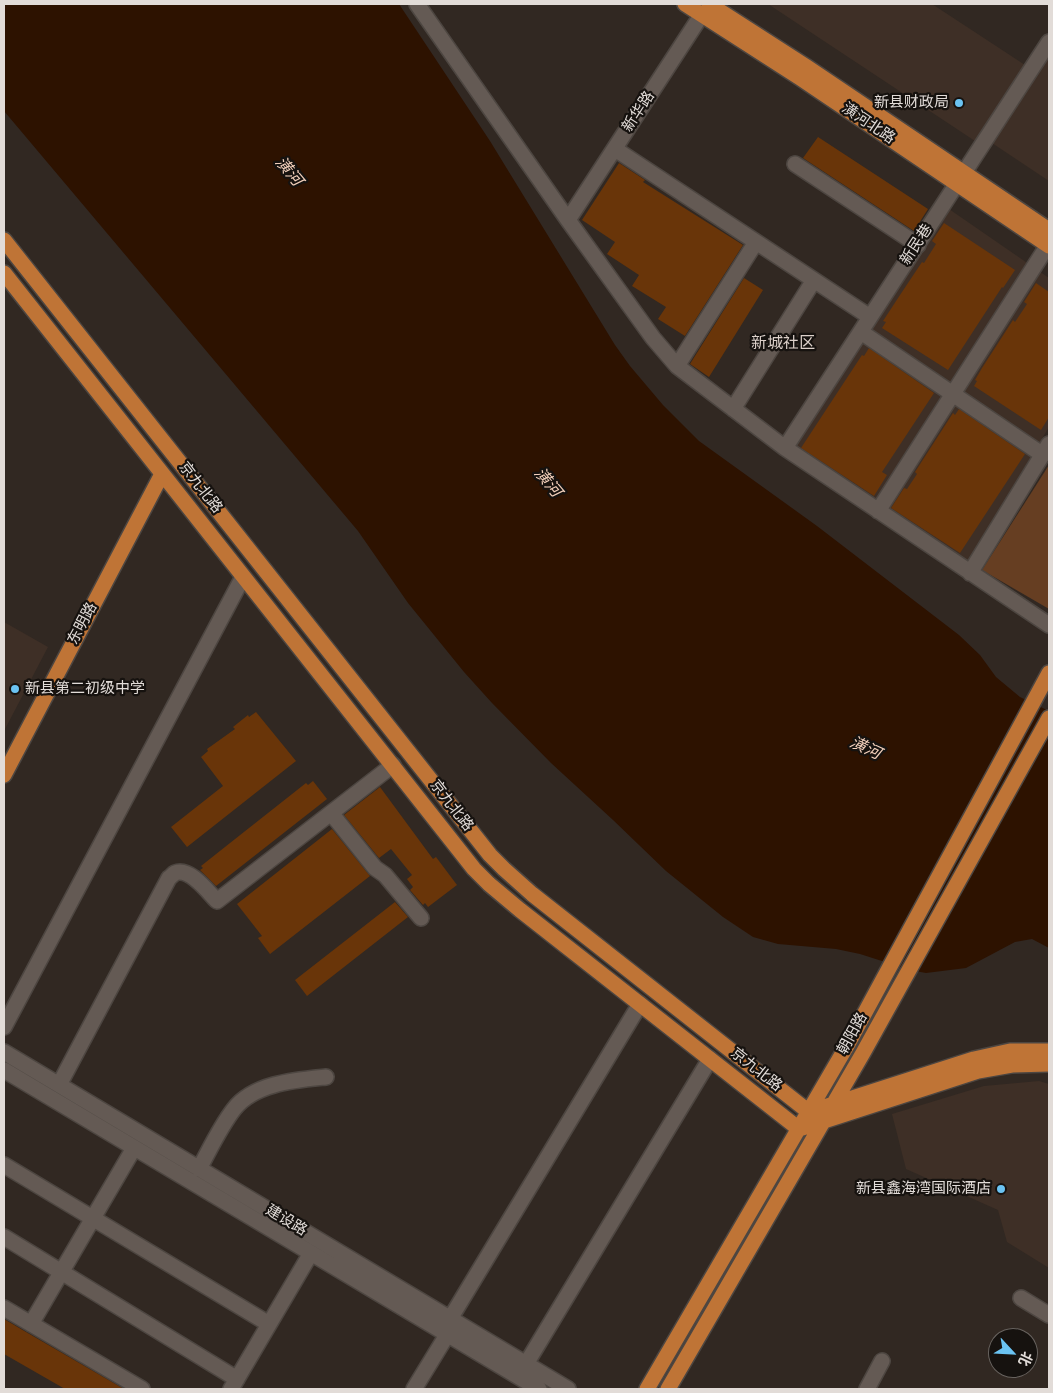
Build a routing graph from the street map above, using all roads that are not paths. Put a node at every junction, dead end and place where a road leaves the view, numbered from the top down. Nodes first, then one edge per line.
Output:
1 (417, 4) edge
2 (685, 4) edge
3 (707, 7) edge
4 (1049, 42) edge
5 (615, 149) junction
6 (795, 164) dead end
7 (961, 178) junction
8 (568, 220) junction
9 (4, 240) edge
10 (1049, 241) edge
11 (756, 242) junction
12 (918, 245) junction
13 (4, 273) edge
14 (814, 280) junction
15 (870, 317) junction
16 (861, 332) junction
17 (677, 366) junction
18 (953, 394) junction
19 (733, 408) junction
20 (785, 448) junction
21 (1046, 450) edge
22 (162, 474) junction
23 (878, 511) junction
24 (970, 573) junction
25 (244, 577) junction
26 (1049, 625) edge
27 (1049, 673) edge
28 (1049, 718) edge
29 (393, 765) junction
30 (4, 775) edge
31 (331, 813) junction
32 (421, 918) dead end
33 (640, 1004) junction
34 (4, 1027) edge
35 (1049, 1051) edge
36 (4, 1052) edge
37 (710, 1059) junction
38 (1049, 1064) edge
39 (4, 1070) edge
40 (326, 1077) dead end
41 (59, 1085) junction
42 (834, 1103) junction
43 (809, 1112) junction
44 (824, 1121) junction
45 (798, 1129) junction
46 (134, 1148) junction
47 (4, 1165) edge
48 (199, 1169) junction
49 (93, 1218) junction
50 (4, 1237) edge
51 (311, 1253) junction
52 (62, 1272) junction
53 (1021, 1298) dead end
54 (4, 1308) edge
55 (1049, 1315) edge
56 (450, 1319) junction
57 (31, 1324) junction
58 (269, 1324) junction
59 (448, 1335) junction
60 (882, 1361) dead end
61 (526, 1364) junction
62 (234, 1384) edge
63 (142, 1389) edge
64 (414, 1389) edge
65 (539, 1389) edge
66 (568, 1389) edge
67 (647, 1389) edge
68 (668, 1389) edge
69 (867, 1389) edge

1 - 8 street
2 - 3 main road, 潢河北路
3 - 5 street, 新华路
3 - 7 main road, 潢河北路
4 - 7 street, 新民巷
5 - 8 street, 新华路
5 - 11 street
6 - 12 street
7 - 10 main road, 潢河北路
7 - 12 street, 新民巷
8 - 17 street
9 - 43 main road, 京九北路
10 - 18 street
11 - 14 street
11 - 17 street
12 - 15 street, 新民巷
13 - 22 main road, 京九北路
14 - 15 street
14 - 19 street
15 - 16 street, 新民巷
16 - 18 street
16 - 20 street, 新民巷
17 - 19 street
18 - 21 street
18 - 23 street
19 - 20 street
20 - 23 street
21 - 24 street
22 - 25 main road, 京九北路
22 - 30 main road, 东明路
23 - 24 street
24 - 26 street
25 - 29 main road, 京九北路
25 - 34 street
27 - 43 main road, 朝阳路
28 - 42 main road, 朝阳路
29 - 31 street
29 - 33 main road, 京九北路
31 - 32 street
31 - 41 street
33 - 37 main road, 京九北路
33 - 56 street
35 - 42 main road
36 - 41 street, 建设路
37 - 45 main road, 京九北路
37 - 61 street
38 - 44 main road
39 - 46 street, 建设路
40 - 48 street
41 - 48 street, 建设路
42 - 43 main road
42 - 44 main road, 朝阳路
43 - 45 main road, 朝阳路
44 - 45 main road
44 - 68 main road, 朝阳路
45 - 67 main road, 朝阳路
46 - 49 street
46 - 51 street, 建设路
47 - 49 street
48 - 56 street, 建设路
49 - 52 street
49 - 58 street
50 - 52 street
51 - 58 street
51 - 59 street, 建设路
52 - 57 street
52 - 62 street
53 - 55 street
54 - 57 street
56 - 61 street, 建设路
57 - 63 street
58 - 62 street
59 - 64 street
59 - 65 street, 建设路
60 - 69 street
61 - 66 street, 建设路

